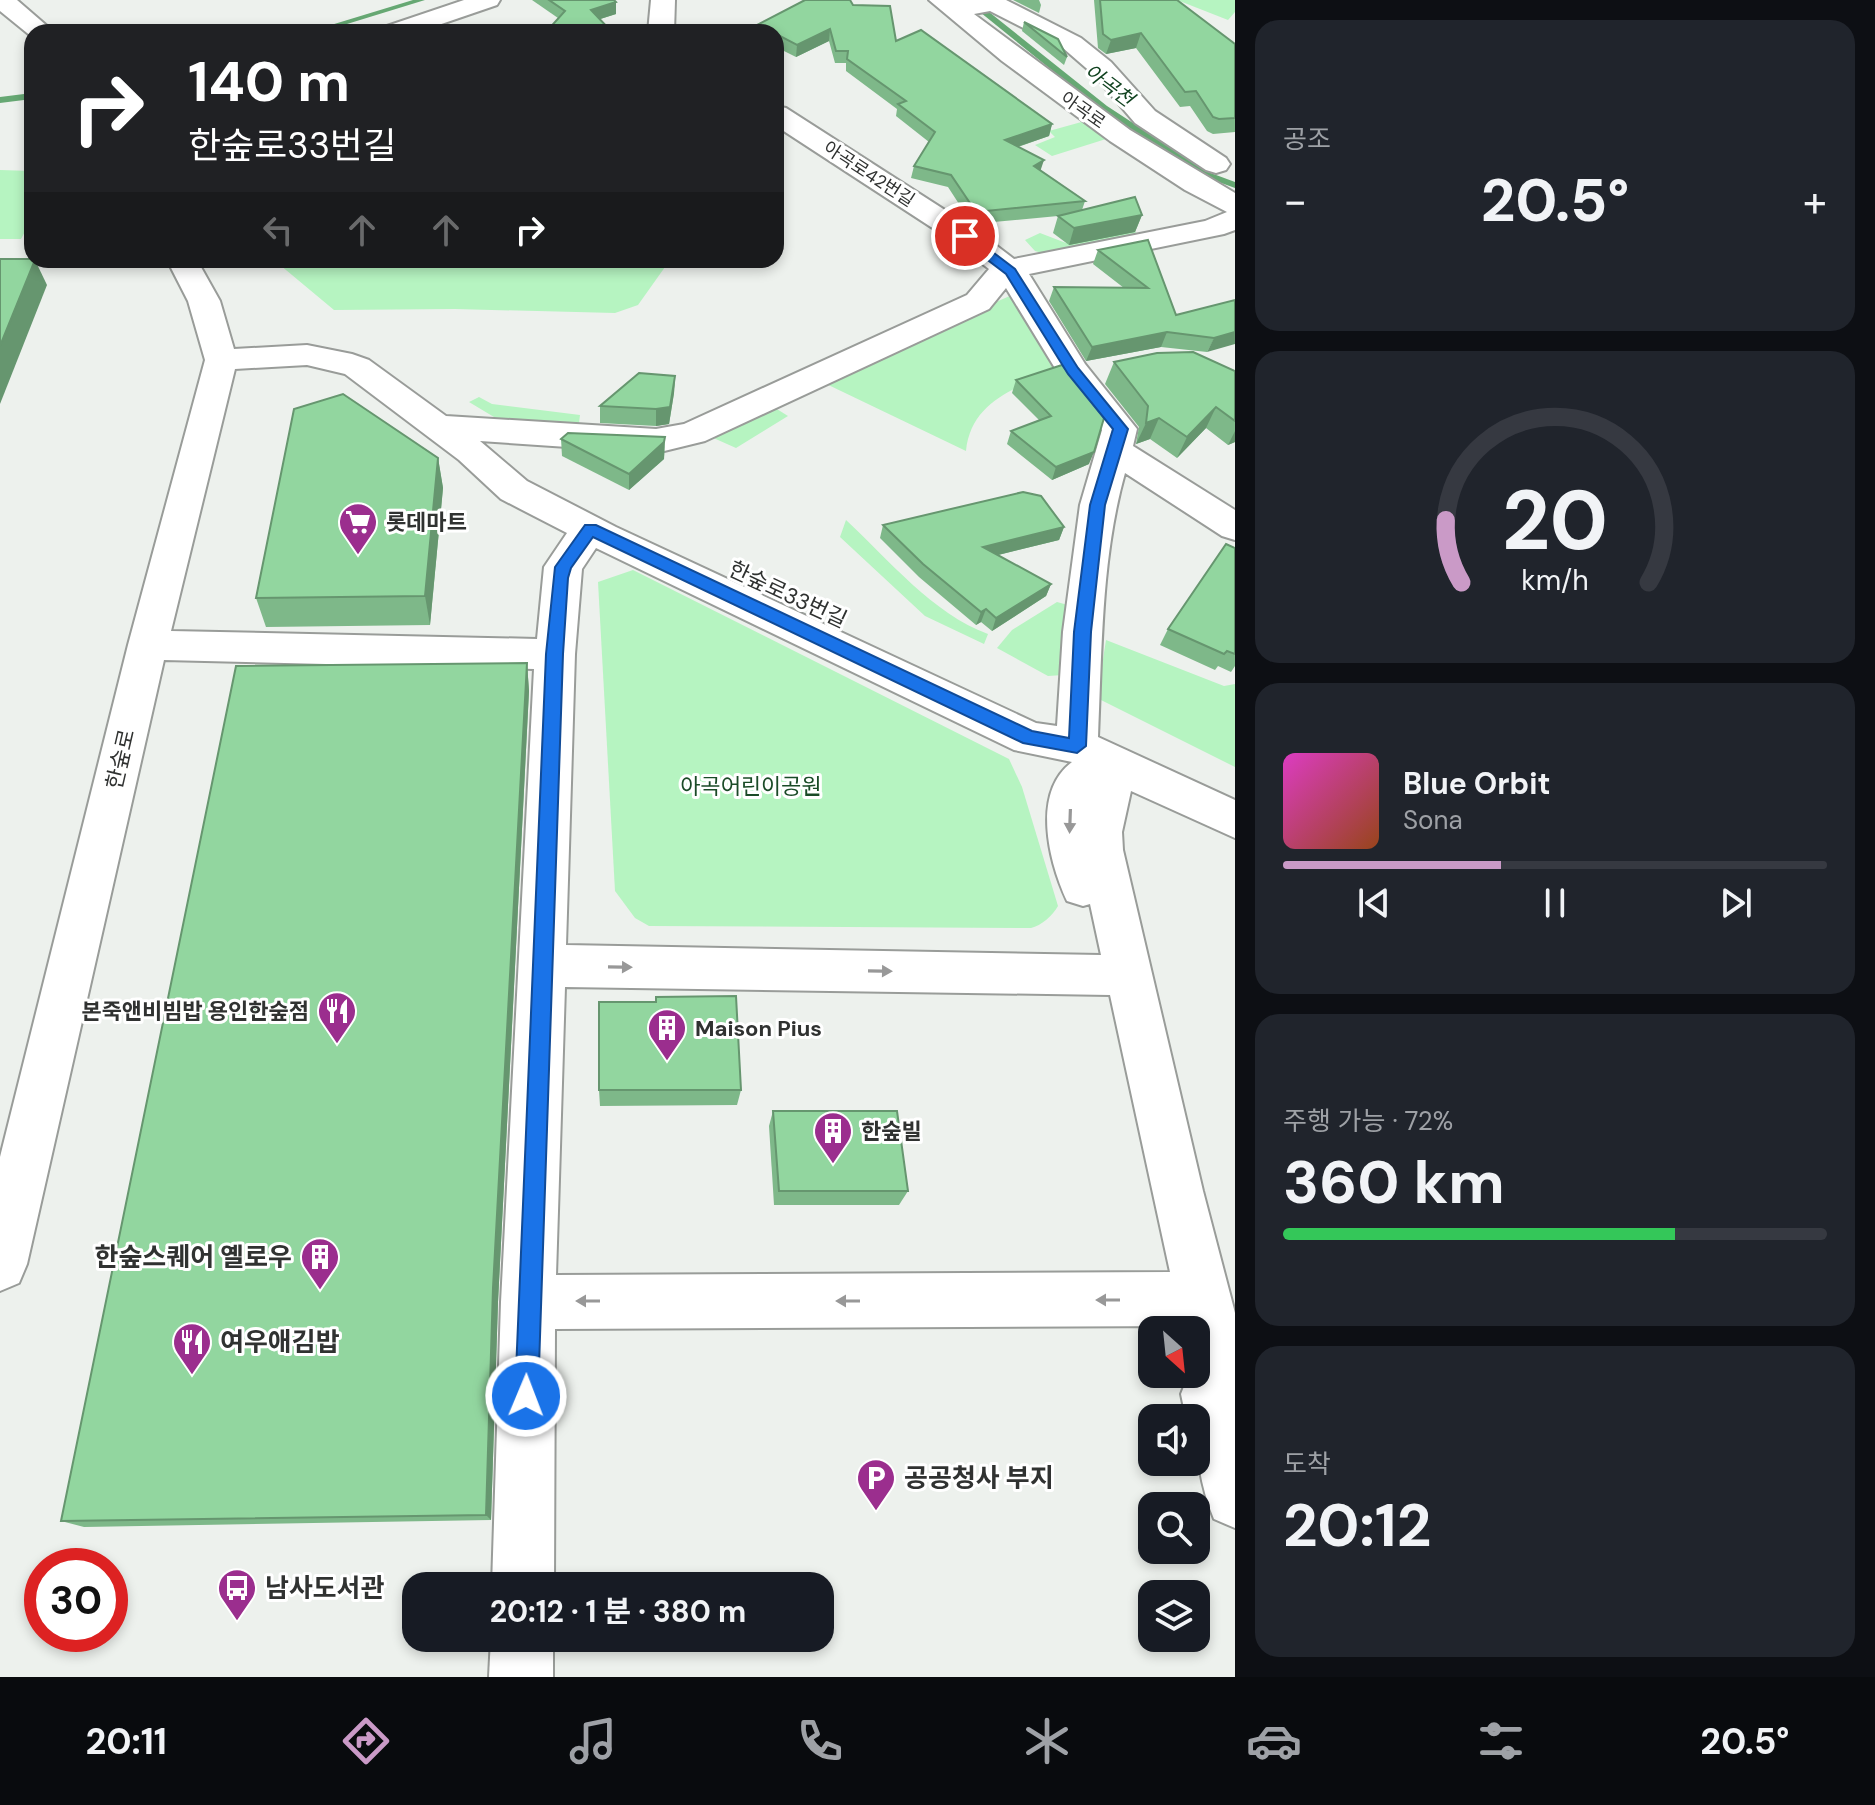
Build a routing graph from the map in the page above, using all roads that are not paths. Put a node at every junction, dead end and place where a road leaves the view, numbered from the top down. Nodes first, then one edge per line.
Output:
1 (2, 0) edge
2 (488, 0) edge
3 (663, 0) edge
4 (947, 5) edge
5 (31, 24) edge
6 (417, 24) edge
7 (662, 24) edge
8 (784, 119) edge
9 (1235, 176) edge
10 (1235, 205) edge
11 (1235, 219) edge
12 (186, 268) edge
13 (1007, 269) junction
14 (221, 360) junction
15 (434, 427) junction
16 (1114, 450) junction
17 (486, 464) junction
18 (1235, 527) edge
19 (590, 529) junction
20 (148, 645) junction
21 (555, 654) junction
22 (1093, 754) junction
23 (1235, 820) edge
24 (542, 966) junction
25 (1105, 976) junction
26 (0, 1262) edge
27 (528, 1302) junction
28 (1190, 1316) edge
29 (1138, 1321) edge
30 (1208, 1388) edge
31 (1235, 1422) edge
32 (1235, 1498) edge
33 (523, 1572) edge
34 (522, 1652) edge
35 (521, 1677) edge

1 - 5 street
2 - 6 street
3 - 7 street
4 - 9 street
4 - 10 street, 아곡로
8 - 13 street, 아곡로42번길
11 - 13 street
12 - 14 street
13 - 15 street
13 - 16 street, 아곡로42번길
14 - 15 street, 한숲로33번길
14 - 20 street, 한숲로
15 - 17 street, 한숲로33번길
16 - 18 street
16 - 22 street, 아곡로42번길
17 - 19 street, 한숲로33번길
17 - 22 street, 한숲로33번길
19 - 21 street
19 - 22 street, 한숲로33번길
20 - 21 street
20 - 26 street, 한숲로
21 - 24 street
22 - 23 street, 한숲로33번길
22 -> 25 street
22 - 31 street, 아곡로42번길
24 -> 25 street
24 - 27 street
25 - 28 street
29 -> 27 street
27 - 33 street
30 - 32 street
34 - 35 street

